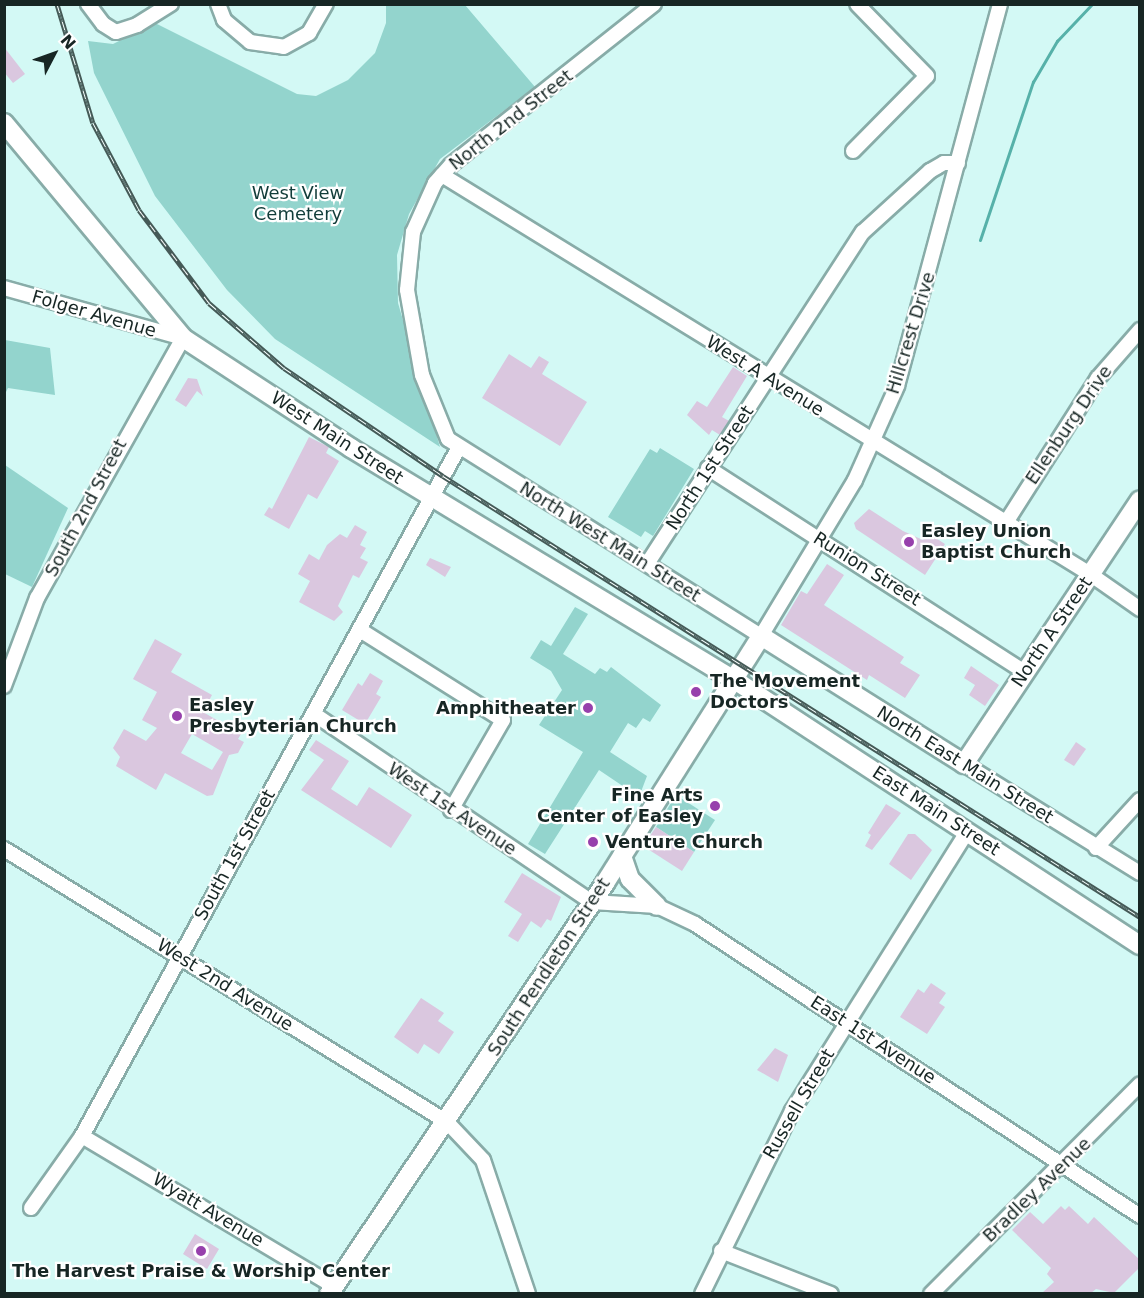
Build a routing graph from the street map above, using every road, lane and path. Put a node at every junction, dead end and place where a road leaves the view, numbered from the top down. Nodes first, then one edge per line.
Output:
1 (88, 4) edge
2 (171, 4) edge
3 (218, 4) edge
4 (326, 4) edge
5 (857, 4) edge
6 (1000, 4) edge
7 (651, 5) edge
8 (4, 123) edge
9 (853, 151) dead end
10 (958, 163) junction
11 (442, 175) junction
12 (4, 288) edge
13 (1140, 330) edge
14 (183, 338) junction
15 (768, 378) junction
16 (873, 443) junction
17 (458, 449) junction
18 (708, 468) junction
19 (432, 499) junction
20 (1140, 500) edge
21 (1005, 524) junction
22 (820, 540) junction
23 (647, 564) junction
24 (1090, 574) junction
25 (1140, 609) edge
26 (360, 630) junction
27 (761, 636) junction
28 (1025, 672) junction
29 (733, 679) junction
30 (4, 686) edge
31 (314, 714) junction
32 (964, 764) junction
33 (1140, 800) edge
34 (451, 810) junction
35 (967, 832) junction
36 (1096, 848) junction
37 (4, 849) edge
38 (622, 856) junction
39 (1140, 873) edge
40 (592, 902) junction
41 (657, 906) junction
42 (1140, 945) edge
43 (179, 957) junction
44 (847, 1022) junction
45 (1140, 1084) edge
46 (447, 1122) junction
47 (82, 1136) junction
48 (1062, 1165) junction
49 (31, 1208) dead end
50 (1140, 1216) edge
51 (721, 1251) junction
52 (331, 1290) edge
53 (528, 1293) edge
54 (702, 1293) edge
55 (831, 1293) edge
56 (931, 1293) edge

1 - 2 street
3 - 4 street
5 - 9 street
6 - 10 street, Hillcrest Drive
7 - 11 street, North 2nd Street
8 - 14 main road, West Main Street
10 - 15 street, North 1st Street
10 - 16 street, Hillcrest Drive
11 - 15 street, West A Avenue
11 - 17 street, North 2nd Street
12 - 14 street, Folger Avenue
13 - 21 street, Ellenburg Drive
14 - 19 main road, West Main Street
14 - 30 street, South 2nd Street
15 - 16 street, West A Avenue
15 - 18 street, North 1st Street
16 - 21 street, West A Avenue
16 - 22 street, Hillcrest Drive
17 - 19 street
17 - 23 street, North West Main Street
18 - 22 street, Runion Street
18 - 23 street, North 1st Street
19 - 26 street, South 1st Street
19 - 29 main road, West Main Street
20 - 24 main road, North A Street
21 - 24 street, West A Avenue
22 - 27 street, Hillcrest Drive
22 - 28 street, Runion Street
23 - 27 street, North West Main Street
24 - 25 street, West A Avenue
24 - 28 main road, North A Street
26 - 31 street, South 1st Street
26 - 34 street
27 - 29 main road, South Pendleton Street
27 - 32 main road, North East Main Street
28 - 32 main road, North A Street
29 - 35 main road, East Main Street
29 - 38 main road, South Pendleton Street
31 - 34 street, West 1st Avenue
31 - 43 street, South 1st Street
32 - 36 street, North East Main Street
33 - 36 street
34 - 40 street, West 1st Avenue
35 - 42 main road, East Main Street
35 - 44 street, Russell Street
36 - 39 street, North East Main Street
37 - 43 street, West 2nd Avenue
38 - 40 main road, South Pendleton Street
38 - 41 main road
40 - 41 street, East 1st Avenue
40 - 46 main road, South Pendleton Street
41 - 44 street, East 1st Avenue
43 - 46 street, West 2nd Avenue
43 - 47 street, South 1st Street
44 - 48 street, East 1st Avenue
44 - 51 street, Russell Street
45 - 48 street, Bradley Avenue
46 - 52 main road, South Pendleton Street
46 - 53 street, West 2nd Avenue
47 - 49 street, South 1st Street
47 - 52 street, Wyatt Avenue
48 - 50 street, East 1st Avenue
48 - 56 street, Bradley Avenue
51 - 54 street, Russell Street
51 - 55 street

